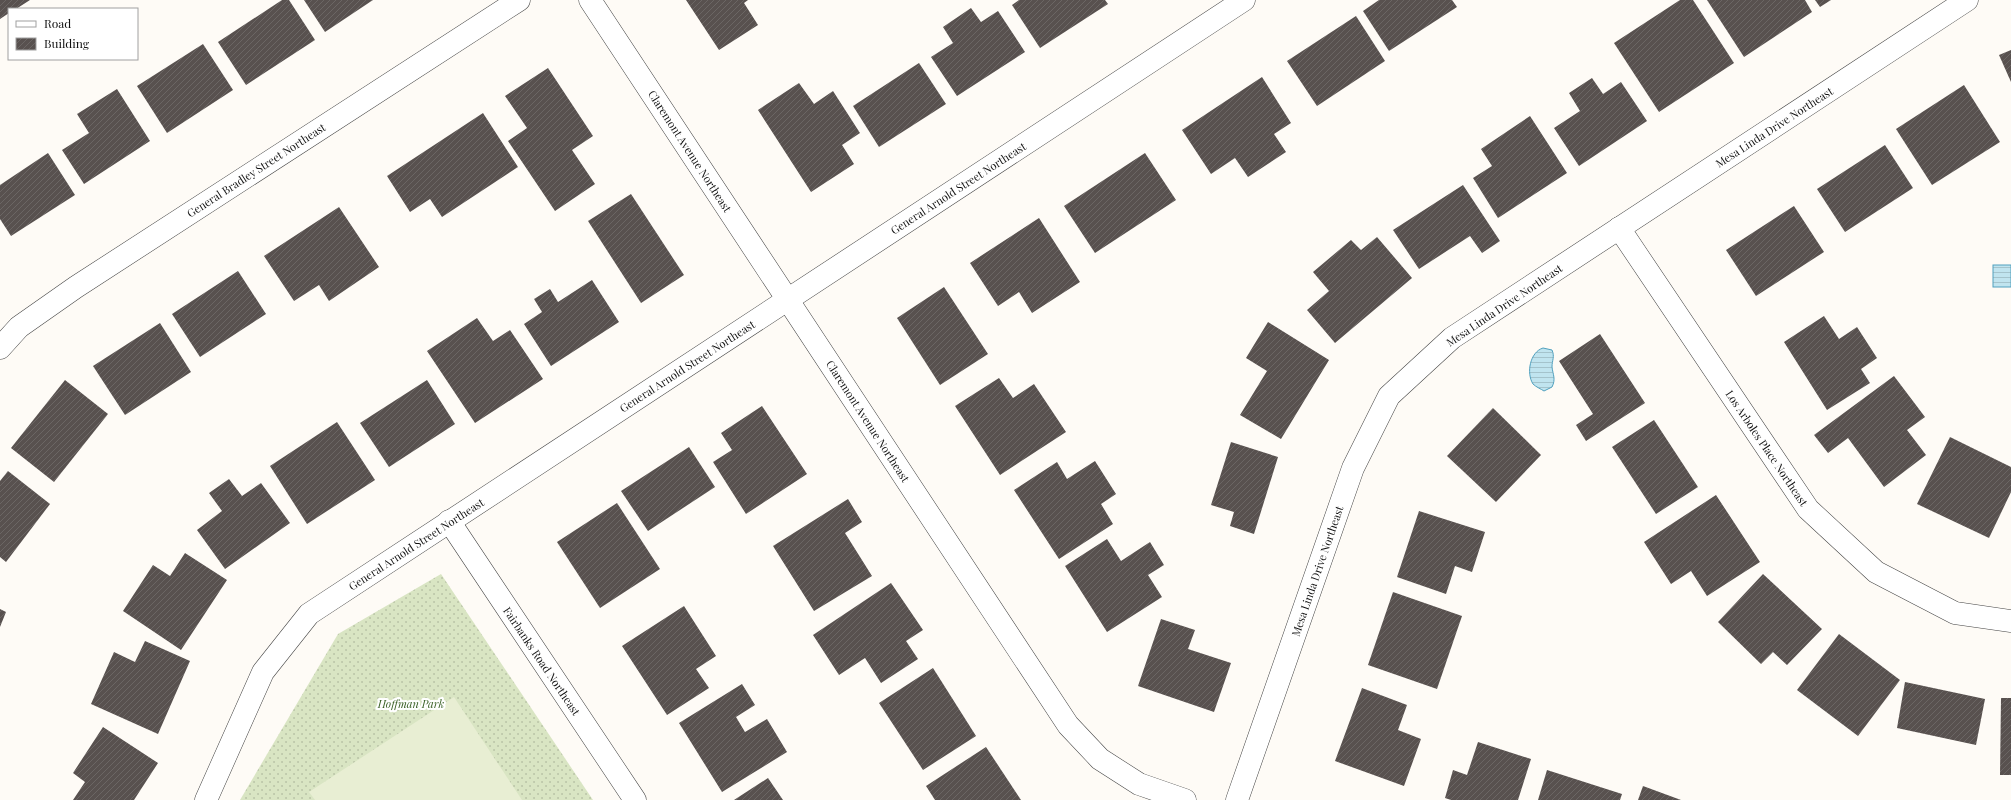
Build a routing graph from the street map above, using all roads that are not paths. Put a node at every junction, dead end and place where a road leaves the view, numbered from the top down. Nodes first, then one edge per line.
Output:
1 (518, 0) edge
2 (590, 0) edge
3 (1244, 0) edge
4 (1967, 0) edge
5 (1619, 228) junction
6 (789, 300) junction
7 (0, 348) edge
8 (449, 522) junction
9 (2011, 621) edge
10 (206, 800) edge
11 (635, 800) edge
12 (1185, 800) edge
13 (1237, 800) edge

1 - 7 street, General Bradley Street Northeast
2 - 6 street, Claremont Avenue Northeast
3 - 6 street, General Arnold Street Northeast
4 - 5 street, Mesa Linda Drive Northeast
5 - 9 street, Los Arboles Place Northeast
5 - 13 street, Mesa Linda Drive Northeast
6 - 8 street, General Arnold Street Northeast
6 - 12 street, Claremont Avenue Northeast
8 - 10 street, General Arnold Street Northeast
8 - 11 street, Fairbanks Road Northeast

